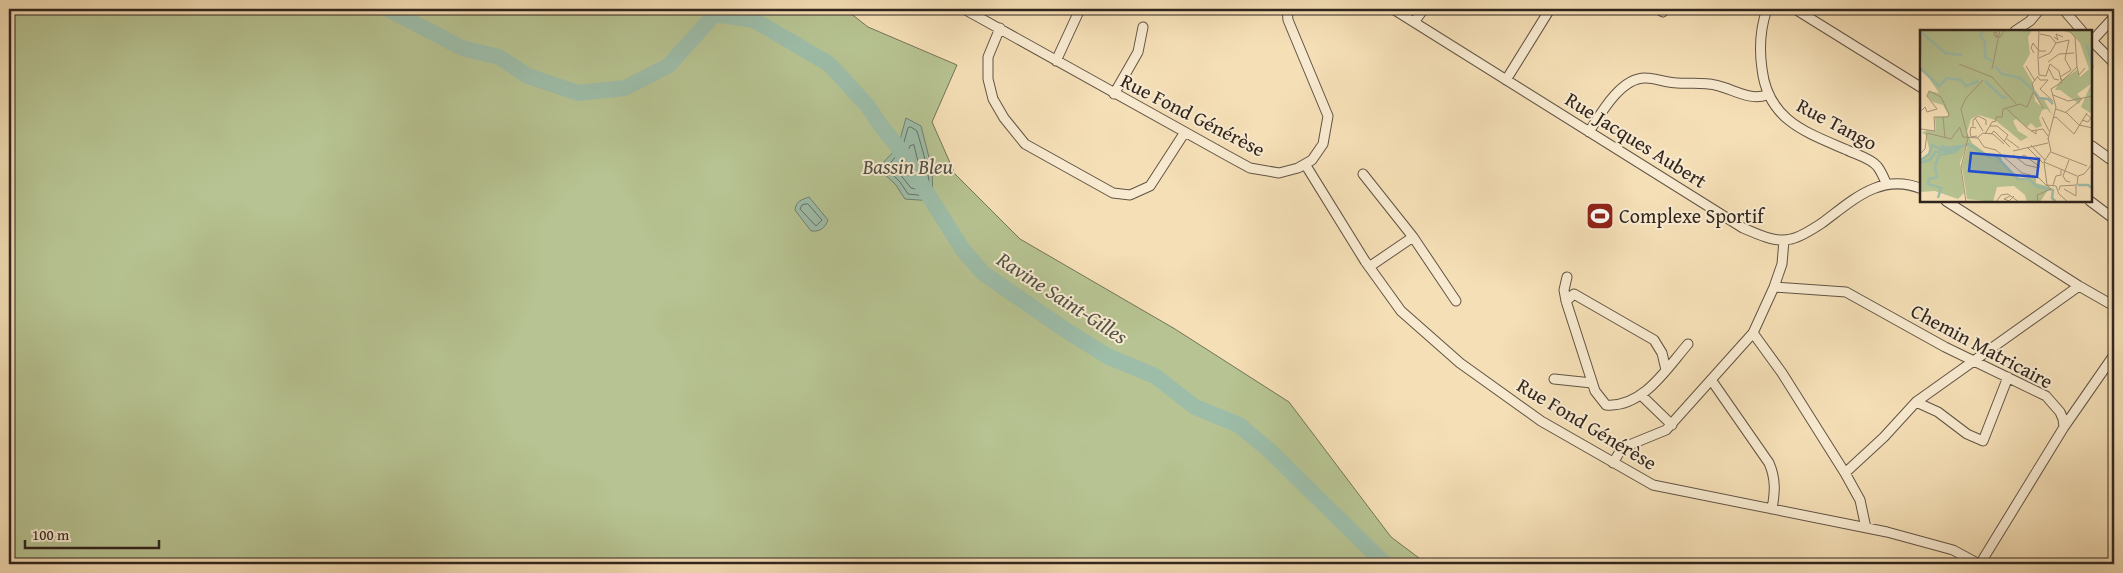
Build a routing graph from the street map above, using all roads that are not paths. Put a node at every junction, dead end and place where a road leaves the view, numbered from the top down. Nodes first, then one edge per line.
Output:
1 (964, 9) edge
2 (1080, 9) edge
3 (1286, 9) edge
4 (1393, 9) edge
5 (1424, 9) edge
6 (1550, 9) edge
7 (1767, 9) edge
8 (1795, 9) edge
9 (2040, 9) edge
10 (2063, 9) edge
11 (2114, 17) edge
12 (1414, 22) junction
13 (1143, 27) dead end
14 (1000, 28) junction
15 (2016, 30) edge
16 (2081, 30) edge
17 (2093, 40) edge
18 (2093, 42) edge
19 (1056, 61) junction
20 (2114, 62) edge
21 (1506, 80) junction
22 (1920, 87) edge
23 (1114, 94) junction
24 (1767, 96) junction
25 (1186, 132) junction
26 (1589, 132) junction
27 (2093, 147) edge
28 (2114, 162) edge
29 (1305, 164) junction
30 (1362, 174) dead end
31 (1886, 183) junction
32 (1920, 188) edge
33 (1948, 202) edge
34 (2091, 202) edge
35 (2114, 219) edge
36 (1414, 237) junction
37 (1784, 240) junction
38 (1370, 266) junction
39 (1567, 277) dead end
40 (2079, 286) junction
41 (1774, 287) junction
42 (1456, 301) dead end
43 (1566, 301) junction
44 (2114, 306) edge
45 (1753, 333) junction
46 (1688, 344) dead end
47 (1975, 361) junction
48 (2113, 361) edge
49 (1666, 370) junction
50 (2008, 377) junction
51 (1554, 379) dead end
52 (1712, 381) junction
53 (1592, 383) junction
54 (1641, 395) junction
55 (1916, 402) junction
56 (1672, 425) junction
57 (2064, 427) junction
58 (1613, 464) junction
59 (1845, 474) junction
60 (1772, 509) junction
61 (1866, 528) junction
62 (1979, 564) edge

1 - 14 street, Rue Fond Générèse
2 - 19 street
3 - 29 street
4 - 12 street, Rue Jacques Aubert
5 - 12 street
6 - 21 street
7 - 24 street
8 - 22 street
9 - 15 street
10 - 16 street
11 - 17 street
12 - 21 street, Rue Jacques Aubert
13 - 23 street
14 - 19 street, Rue Fond Générèse
14 - 25 street
18 - 20 street
19 - 23 street, Rue Fond Générèse
21 - 26 street, Rue Jacques Aubert
23 - 25 street, Rue Fond Générèse
24 - 26 street
24 - 31 street, Rue Tango
25 - 29 street, Rue Fond Générèse
26 - 37 street, Rue Jacques Aubert
27 - 28 street
29 - 38 street, Rue Fond Générèse
30 - 36 street
31 - 32 street
31 - 37 street
33 - 40 street
34 - 35 street
36 - 38 street
36 - 42 street
37 - 41 street
38 - 58 street, Rue Fond Générèse
39 - 43 street
40 - 44 street
40 - 47 street
41 - 45 street
41 - 47 street, Chemin Matricaire
43 - 49 street
43 - 53 street
45 - 52 street
45 - 59 street
46 - 49 street
47 - 50 street, Chemin Matricaire
47 - 55 street
48 - 57 street
49 - 54 street
50 - 55 street
50 - 57 street, Chemin Matricaire
51 - 53 street
52 - 56 street
52 - 60 street
53 - 54 street
54 - 56 street
55 - 59 street
56 - 58 street
57 - 62 street
58 - 60 street, Rue Fond Générèse
59 - 61 street
60 - 61 street, Rue Fond Générèse
61 - 62 street, Rue Fond Générèse

